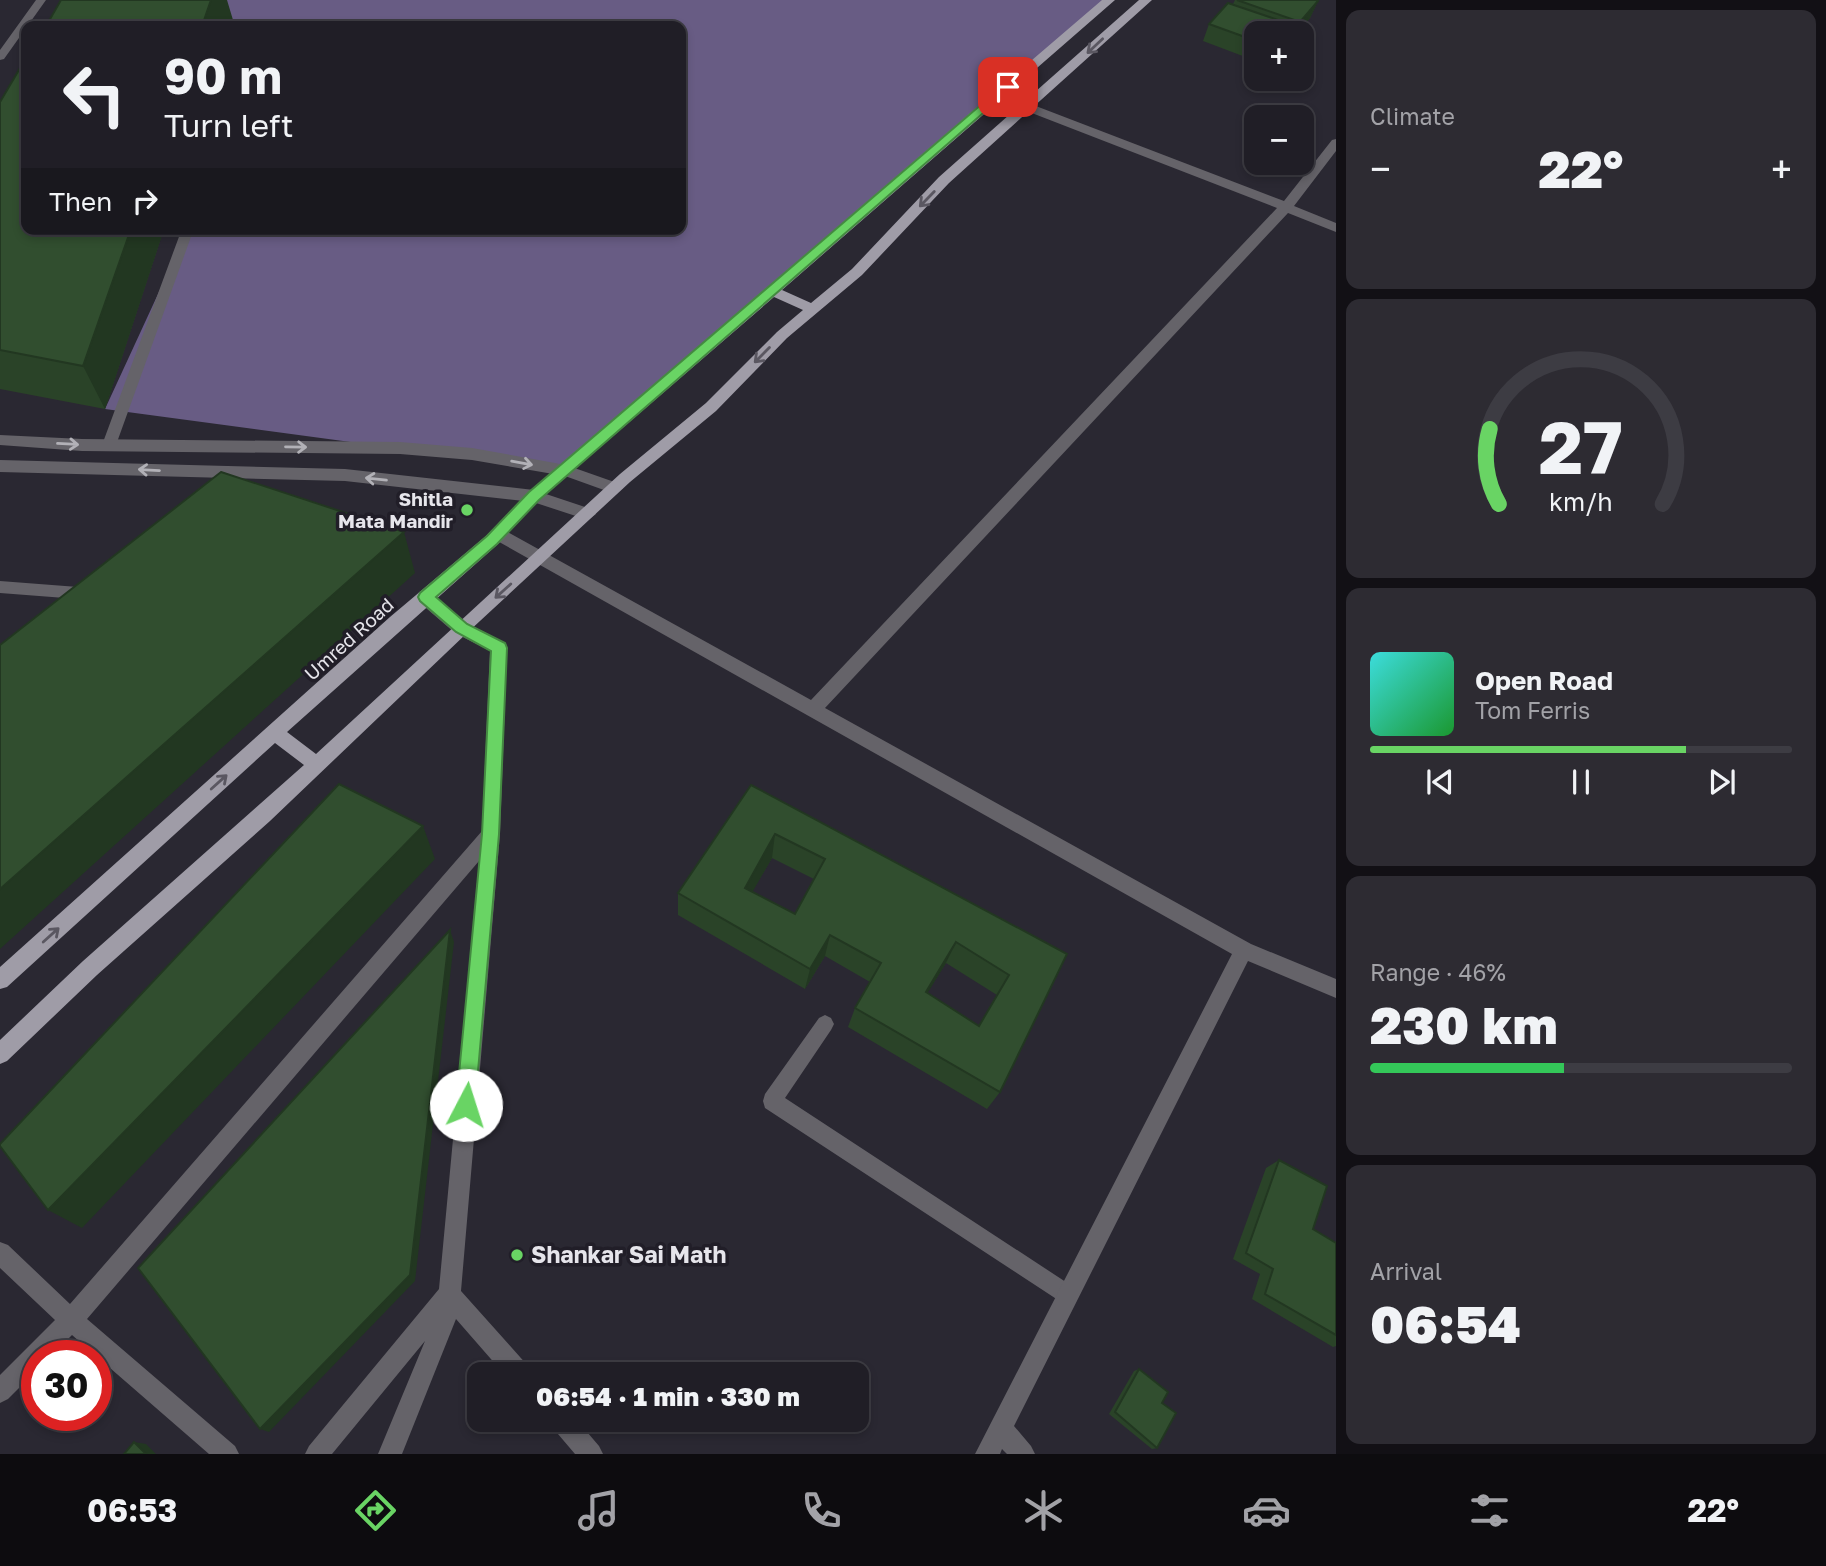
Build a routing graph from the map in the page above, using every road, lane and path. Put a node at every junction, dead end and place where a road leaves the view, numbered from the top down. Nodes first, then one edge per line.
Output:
1 (41, 0) edge
2 (1109, 0) edge
3 (1146, 0) edge
4 (26, 21) edge
5 (21, 28) edge
6 (0, 57) edge
7 (1028, 107) junction
8 (1336, 144) edge
9 (1286, 207) junction
10 (1336, 228) edge
11 (186, 235) edge
12 (773, 291) junction
13 (812, 309) junction
14 (0, 440) edge
15 (109, 445) junction
16 (0, 466) edge
17 (566, 471) junction
18 (252, 475) junction
19 (614, 488) junction
20 (231, 491) edge
21 (534, 496) junction
22 (588, 514) junction
23 (498, 534) junction
24 (541, 558) junction
25 (0, 587) edge
26 (425, 597) junction
27 (74, 611) edge
28 (461, 628) junction
29 (812, 709) junction
30 (274, 732) junction
31 (317, 765) junction
32 (491, 834) junction
33 (1244, 950) junction
34 (0, 980) edge
35 (1336, 989) edge
36 (825, 1024) dead end
37 (0, 1054) edge
38 (0, 1253) edge
39 (449, 1294) junction
40 (1068, 1295) junction
41 (71, 1320) junction
42 (509, 1362) edge
43 (0, 1391) edge
44 (999, 1429) junction
45 (572, 1432) edge
46 (227, 1454) edge
47 (317, 1454) edge
48 (390, 1454) edge
49 (591, 1454) edge
50 (987, 1454) edge
51 (1023, 1454) edge

1 - 4 lane
2 - 12 main road, Umred Road
3 -> 7 main road
5 - 6 lane
7 - 9 street
7 -> 13 main road
8 - 9 street
9 - 10 street
9 - 29 street
11 - 15 lane
12 - 13 main road
12 - 17 main road, Umred Road
13 -> 19 main road
14 -> 15 street
15 -> 17 street
18 -> 16 street
17 - 19 street
17 - 21 main road, Umred Road
18 - 20 street
21 -> 18 street
19 - 22 main road
21 - 22 street
21 - 23 main road, Umred Road
22 - 24 main road
23 - 24 street
23 - 26 main road, Umred Road
24 -> 28 main road
24 - 29 street
25 - 27 street
26 - 28 street
26 - 30 main road, Umred Road
28 - 31 main road
28 - 32 street
29 - 33 street
30 - 31 main road
34 -> 30 main road, Umred Road
31 - 37 main road
32 - 39 street
32 - 41 street
33 - 35 street
33 - 40 street
36 - 40 lane
38 - 41 street
39 - 42 street
39 - 47 street
39 - 48 street
40 - 44 street
41 - 43 street
41 - 46 street
44 - 50 street
44 - 51 street
45 - 49 street

